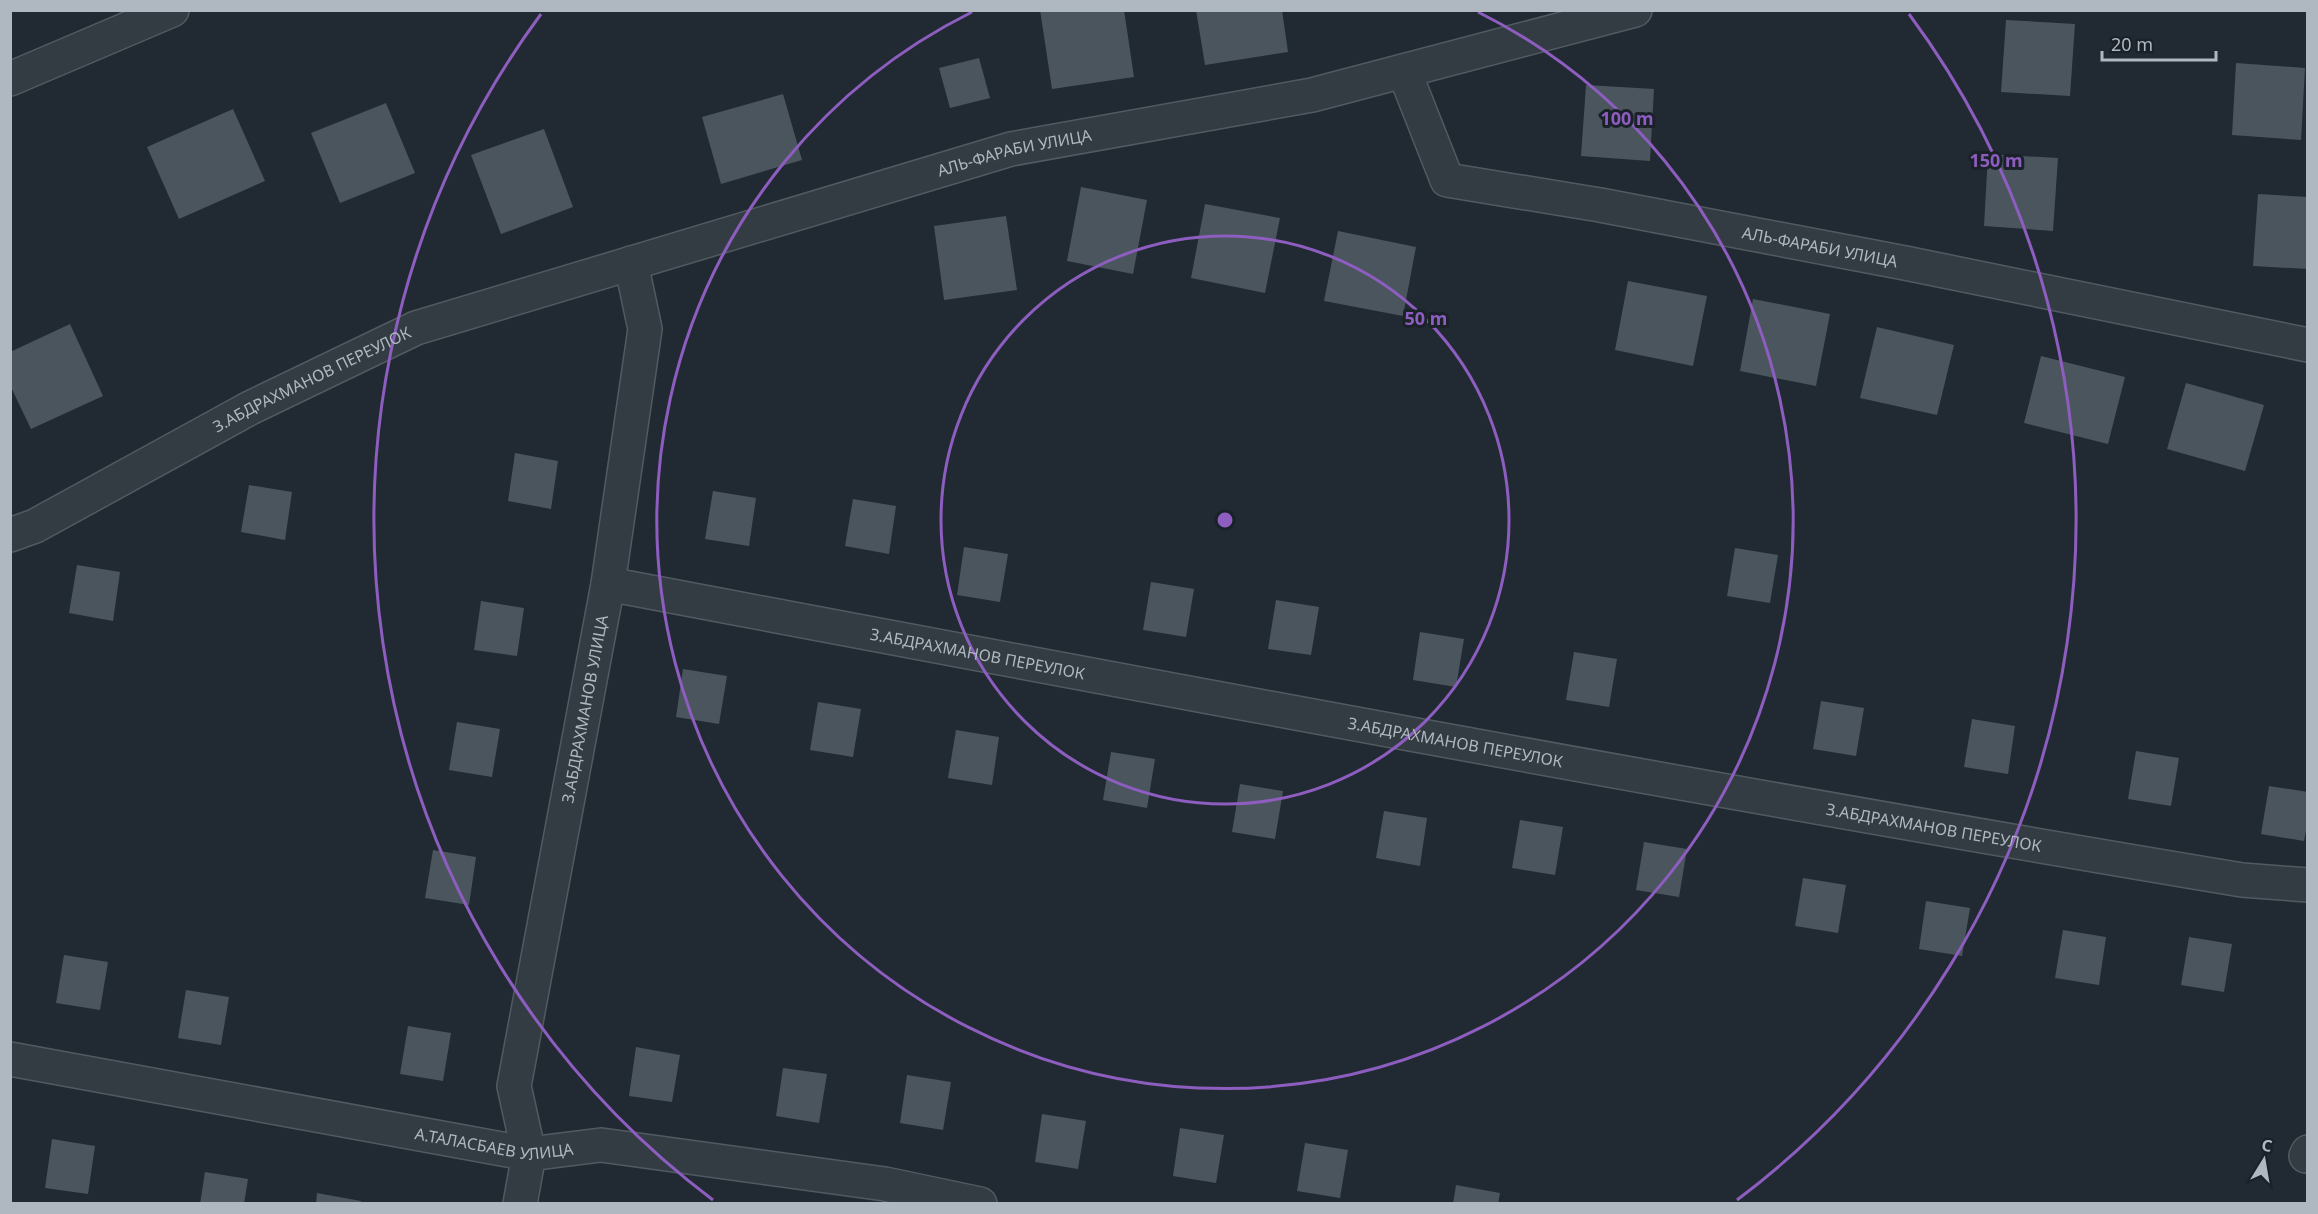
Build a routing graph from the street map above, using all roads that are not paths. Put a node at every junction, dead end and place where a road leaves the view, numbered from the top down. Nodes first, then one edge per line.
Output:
1 (172, 10) edge
2 (1635, 10) edge
3 (1404, 71) junction
4 (10, 79) edge
5 (632, 263) junction
6 (2307, 345) edge
7 (10, 536) edge
8 (608, 584) junction
9 (2307, 885) edge
10 (10, 1059) edge
11 (529, 1154) junction
12 (520, 1203) edge
13 (980, 1203) edge

1 - 4 street
2 - 3 street, АЛЬ-ФАРАБИ УЛИЦА
3 - 5 street, АЛЬ-ФАРАБИ УЛИЦА
3 - 6 street, АЛЬ-ФАРАБИ УЛИЦА
5 - 7 street, З.АБДРАХМАНОВ ПЕРЕУЛОК
5 - 8 street, З.АБДРАХМАНОВ УЛИЦА
8 - 9 street, З.АБДРАХМАНОВ ПЕРЕУЛОК
8 - 11 street, З.АБДРАХМАНОВ УЛИЦА
10 - 11 street, А.ТАЛАСБАЕВ УЛИЦА
11 - 12 street
11 - 13 street, А.ТАЛАСБАЕВ УЛИЦА

